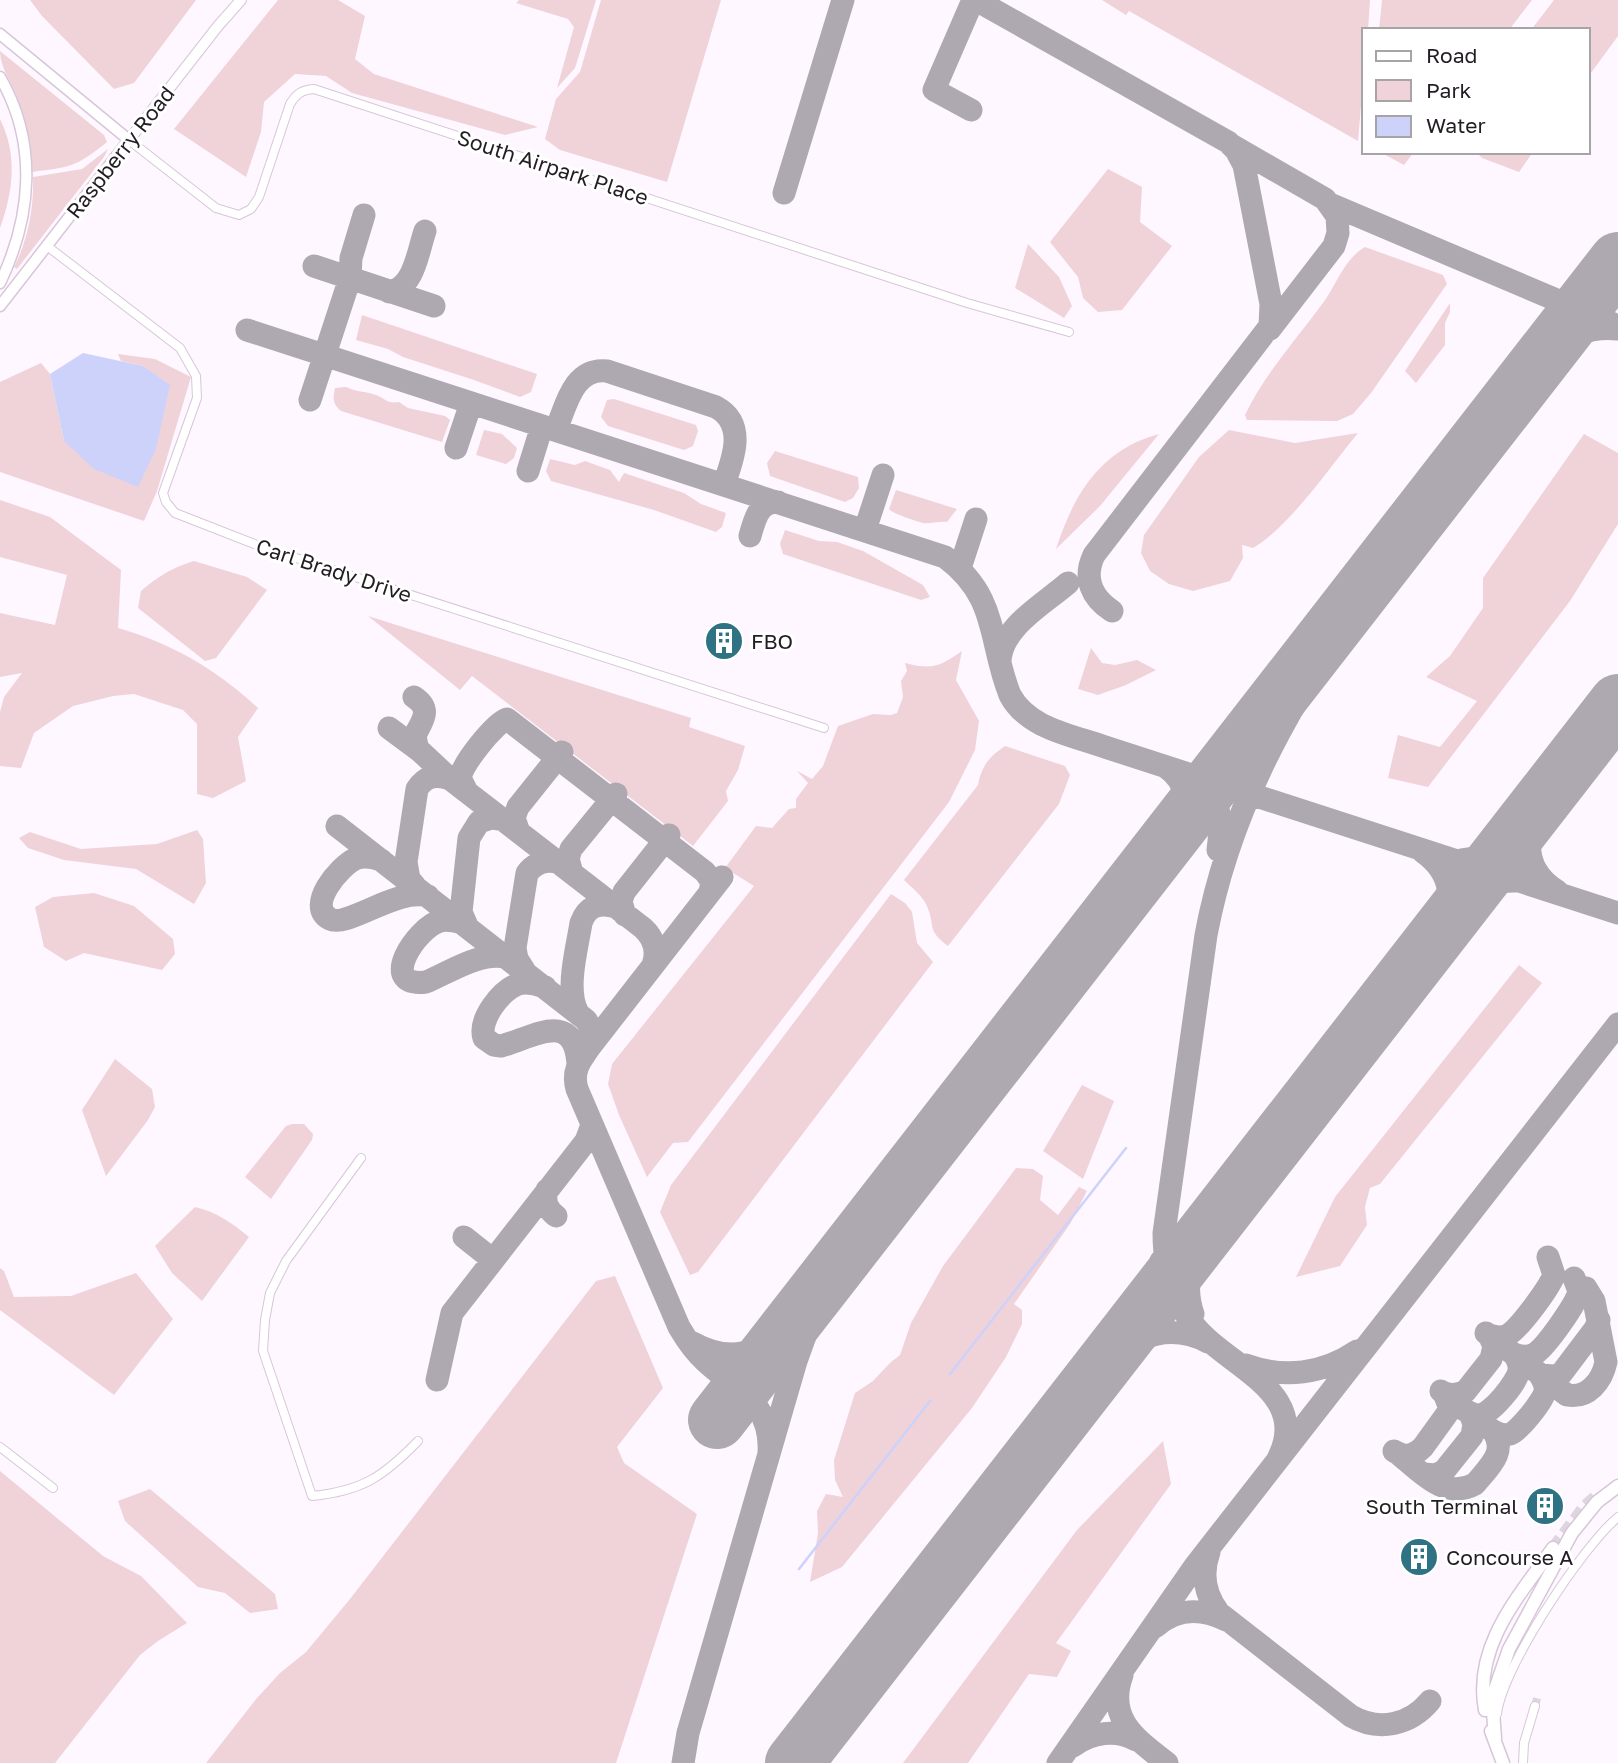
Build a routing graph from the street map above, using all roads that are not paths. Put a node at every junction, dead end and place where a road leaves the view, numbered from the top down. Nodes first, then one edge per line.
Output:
1 (241, 0) edge
2 (0, 34) edge
3 (0, 77) edge
4 (129, 140) junction
5 (47, 246) junction
6 (0, 283) edge
7 (0, 306) edge
8 (1069, 332) dead end
9 (824, 728) dead end
10 (361, 1158) dead end
11 (418, 1441) dead end
12 (0, 1447) edge
13 (1618, 1486) edge
14 (53, 1488) dead end
15 (1618, 1517) edge
16 (1553, 1548) tunnel mouth
17 (1535, 1706) tunnel mouth
18 (1495, 1738) junction
19 (1503, 1763) edge
20 (1523, 1763) edge

1 - 4 street, Raspberry Road
2 - 4 main road
3 - 6 main road
4 - 5 main road, Raspberry Road
4 - 8 street, South Airpark Place
5 - 7 main road, Raspberry Road
5 - 9 street, Carl Brady Drive
10 - 11 street
12 - 14 street
13 - 18 main road
15 - 18 street
16 - 18 main road
17 - 20 street
18 - 19 main road

